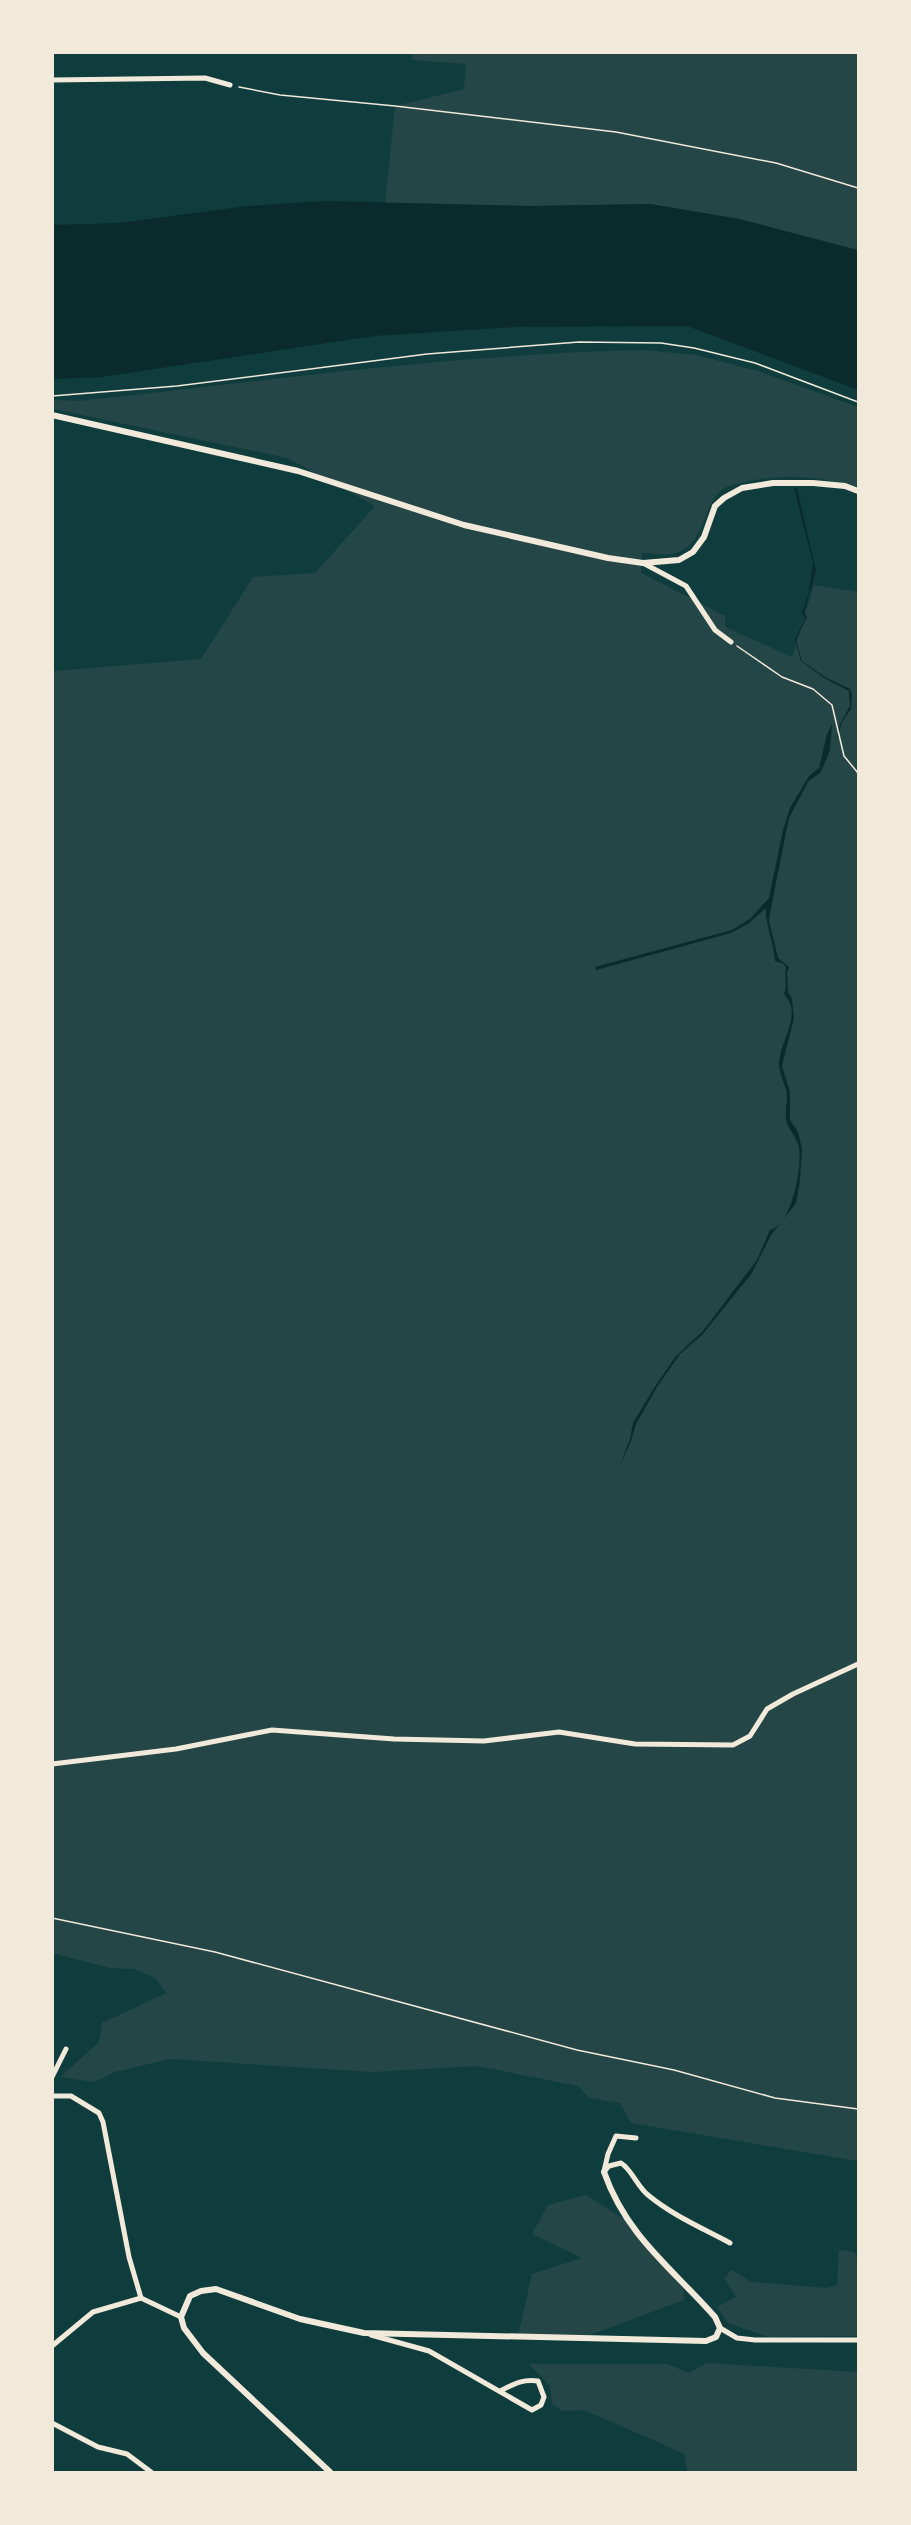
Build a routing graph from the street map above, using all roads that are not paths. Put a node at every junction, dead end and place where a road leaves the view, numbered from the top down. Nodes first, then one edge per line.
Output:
1 (52, 80) edge
2 (230, 85) road end
3 (52, 415) edge
4 (858, 491) edge
5 (643, 563) junction
6 (731, 642) road end
7 (858, 1664) edge
8 (52, 1764) edge
9 (66, 2049) dead end
10 (52, 2077) edge
11 (52, 2096) edge
12 (636, 2138) dead end
13 (604, 2172) junction
14 (730, 2242) dead end
15 (141, 2298) junction
16 (181, 2317) junction
17 (720, 2328) junction
18 (364, 2333) junction
19 (858, 2340) edge
20 (52, 2346) edge
21 (500, 2391) junction
22 (52, 2423) edge
23 (151, 2472) edge
24 (330, 2472) edge

1 - 2 street
3 - 5 street
4 - 5 street
5 - 6 street
7 - 8 street
9 - 10 street
11 - 15 street
12 - 13 street
13 - 14 street
13 - 17 street
15 - 16 street
15 - 20 street
16 - 18 street
16 - 24 street
17 - 18 street
17 - 19 street
18 - 21 street
21 - 21 street
22 - 23 street

